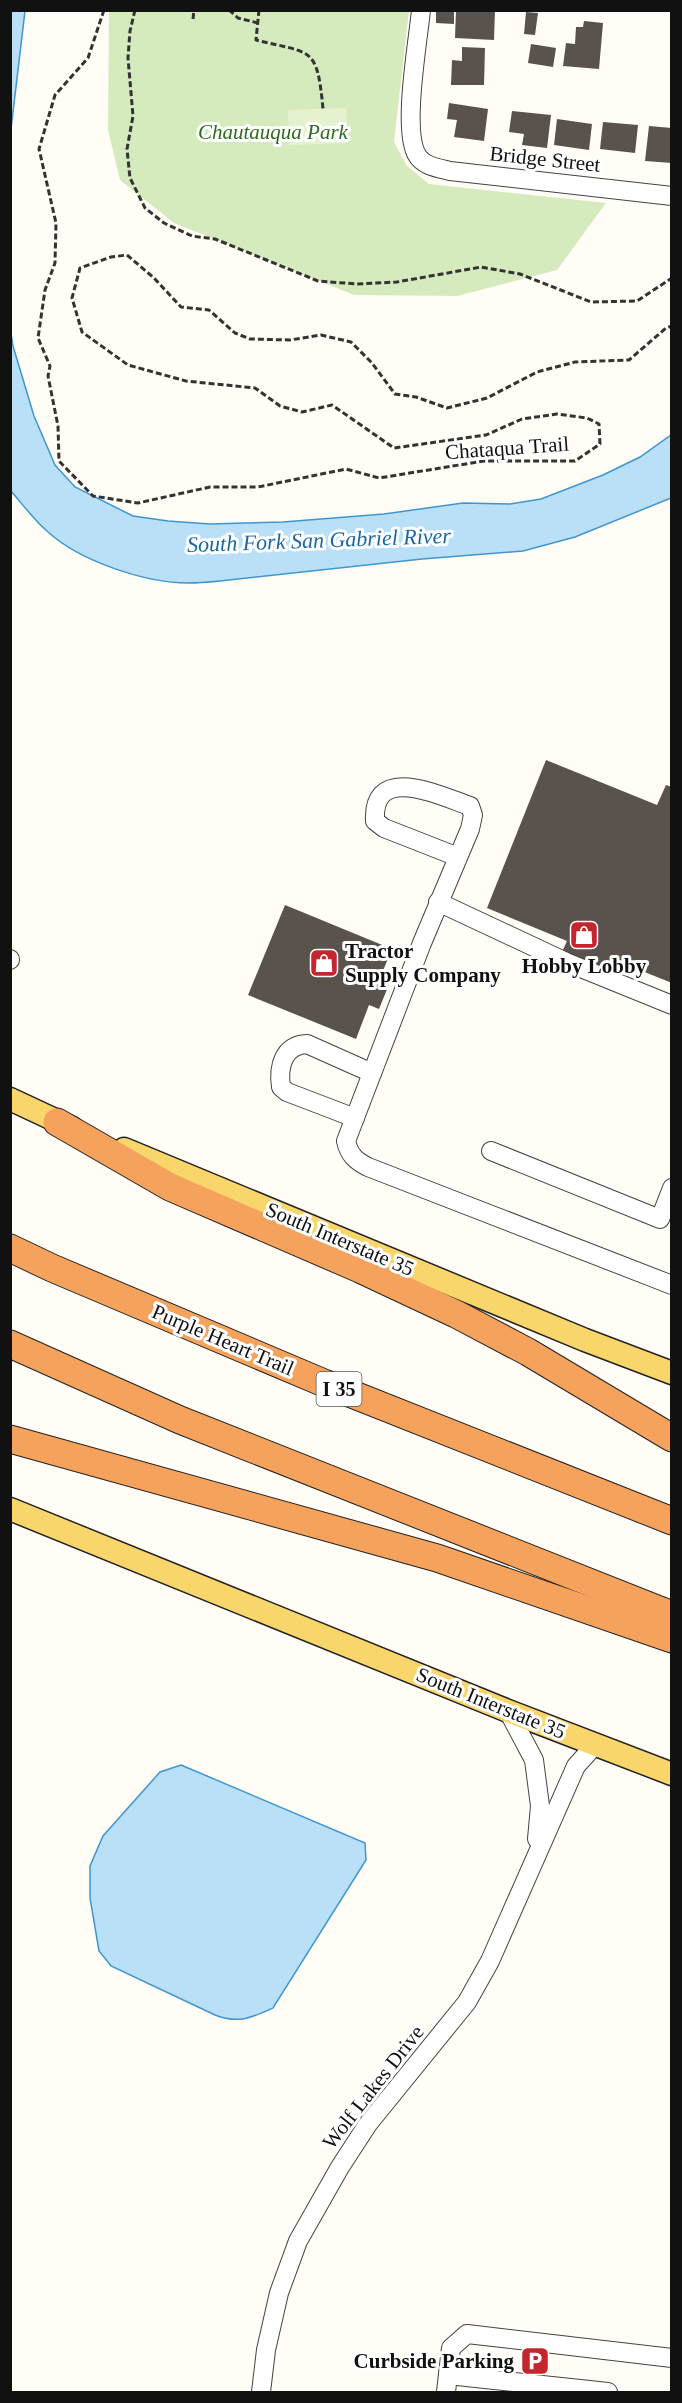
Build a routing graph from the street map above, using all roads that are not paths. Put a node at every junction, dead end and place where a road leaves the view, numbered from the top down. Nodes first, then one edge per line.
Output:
1 (421, 10) edge
2 (672, 196) edge
3 (458, 857) junction
4 (438, 903) junction
5 (672, 1005) edge
6 (372, 1073) junction
7 (10, 1099) edge
8 (355, 1118) junction
9 (57, 1122) junction
10 (491, 1151) dead end
11 (672, 1188) edge
12 (10, 1248) edge
13 (672, 1286) edge
14 (585, 1340) junction
15 (10, 1344) edge
16 (672, 1373) edge
17 (672, 1386) edge
18 (672, 1438) edge
19 (10, 1439) edge
20 (10, 1509) edge
21 (672, 1521) edge
22 (672, 1615) edge
23 (672, 1639) edge
24 (508, 1711) junction
25 (595, 1745) junction
26 (672, 1774) edge
27 (536, 1853) junction
28 (672, 2358) edge
29 (447, 2384) edge
30 (261, 2392) edge
31 (608, 2392) edge

1 - 2 street, Bridge Street
3 - 3 street
3 - 4 street
4 - 5 street
4 - 6 street
6 - 8 street
6 - 8 street
7 - 9 main road, South Interstate 35
8 - 13 street
9 - 14 main road, South Interstate 35
9 - 18 highway
10 - 11 street
12 - 21 highway, Purple Heart Trail / I 35
14 - 16 main road, South Interstate 35
14 - 17 main road
15 - 22 highway
19 - 23 highway
20 - 24 main road, South Interstate 35
24 - 25 main road, South Interstate 35
24 - 27 street, Wolf Lakes Drive
25 - 26 main road, South Interstate 35
25 - 27 street, Wolf Lakes Drive
27 - 30 street, Wolf Lakes Drive
28 - 29 street
29 - 31 street

